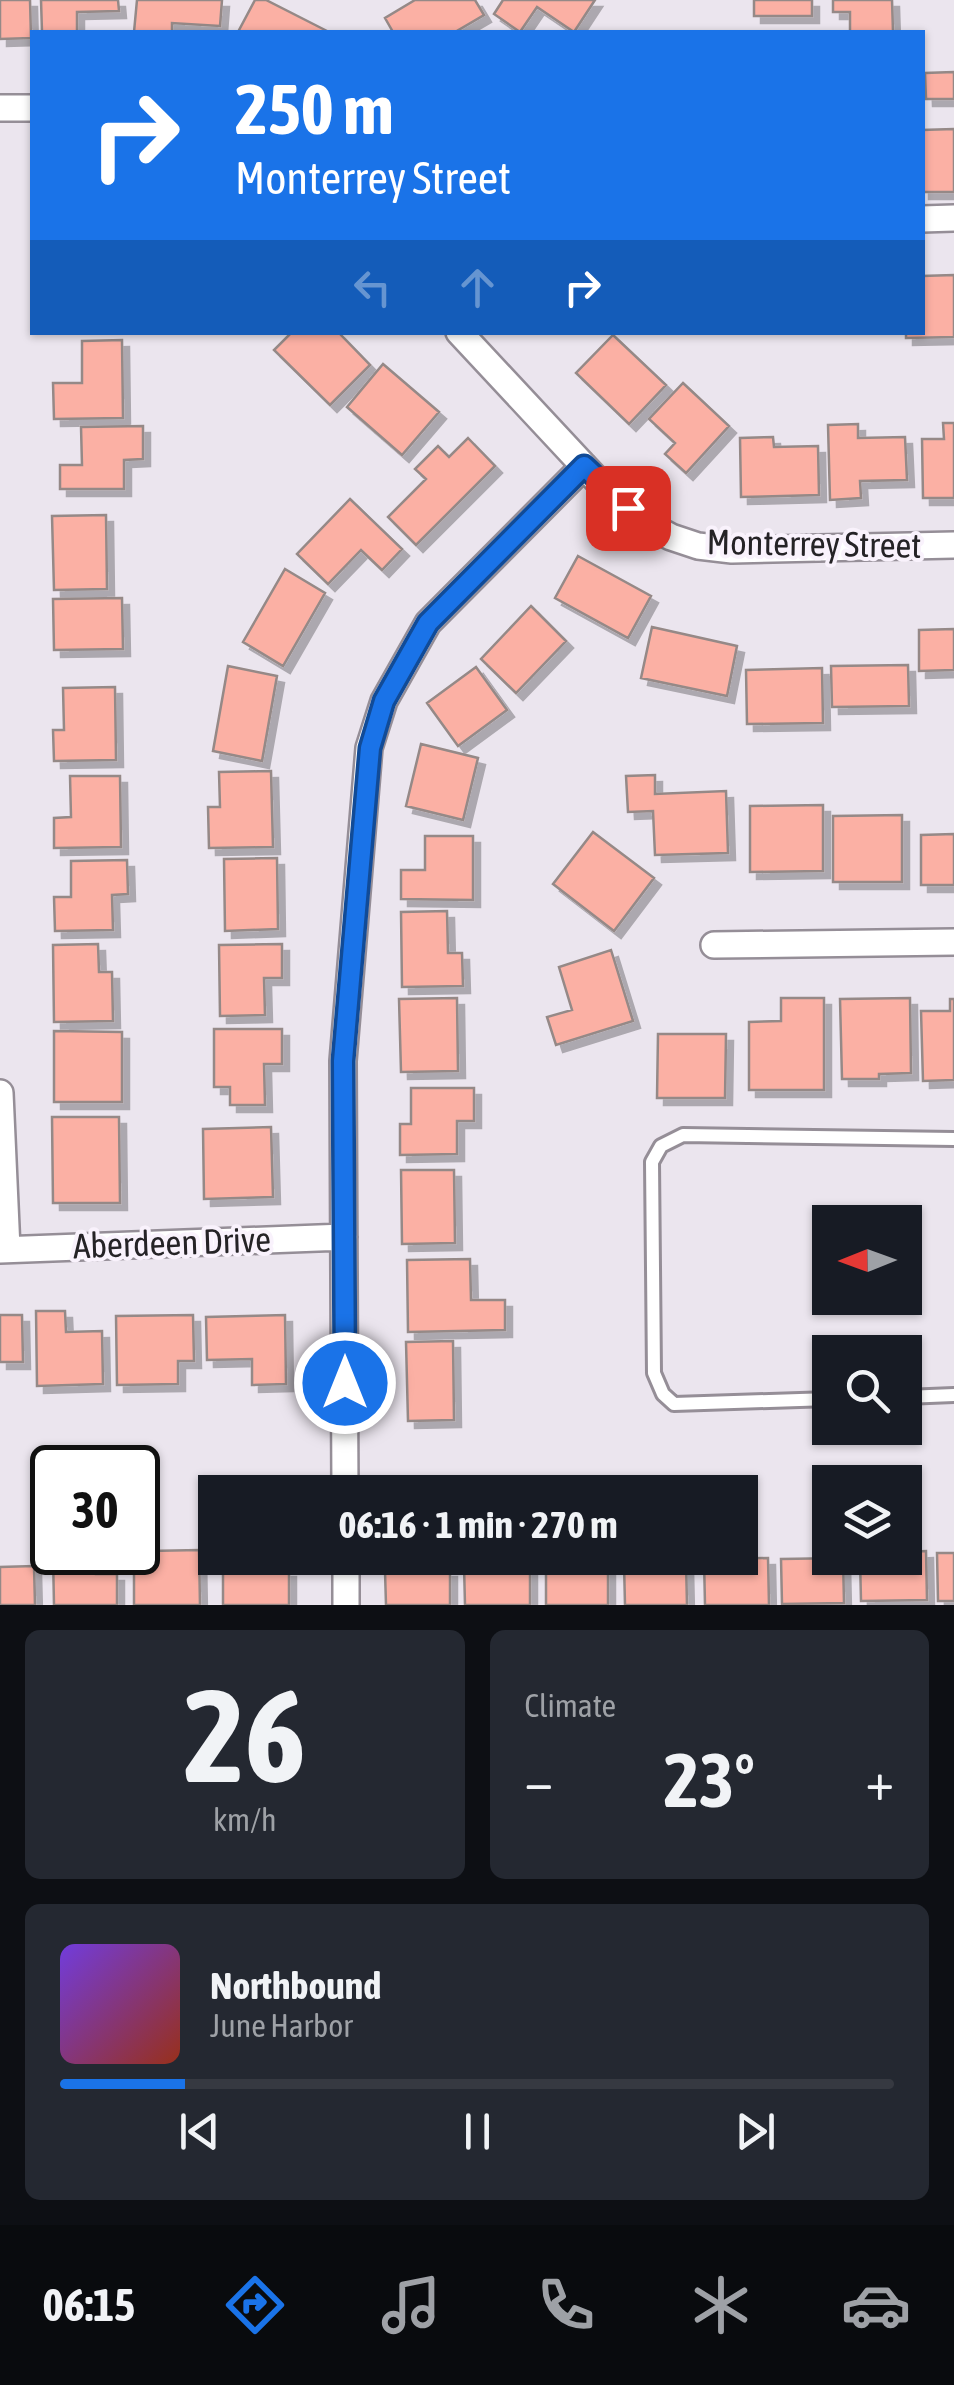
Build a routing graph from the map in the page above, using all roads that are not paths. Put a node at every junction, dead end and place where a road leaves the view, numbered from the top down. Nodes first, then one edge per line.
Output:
1 (0, 108) edge
2 (30, 108) edge
3 (954, 218) edge
4 (925, 220) edge
5 (462, 335) edge
6 (584, 466) junction
7 (954, 545) edge
8 (954, 942) edge
9 (714, 945) dead end
10 (0, 1093) edge
11 (954, 1139) edge
12 (344, 1237) junction
13 (4, 1250) edge
14 (954, 1396) edge
15 (922, 1397) edge
16 (812, 1400) edge
17 (346, 1475) edge
18 (346, 1575) edge
19 (346, 1605) edge

1 - 2 street
3 - 4 street
5 - 6 street, Monterrey Street
6 - 7 street, Monterrey Street
6 - 12 street
8 - 9 street
10 - 13 street
11 - 16 lane
12 - 13 street, Aberdeen Drive
12 - 17 street
14 - 15 lane
18 - 19 street

